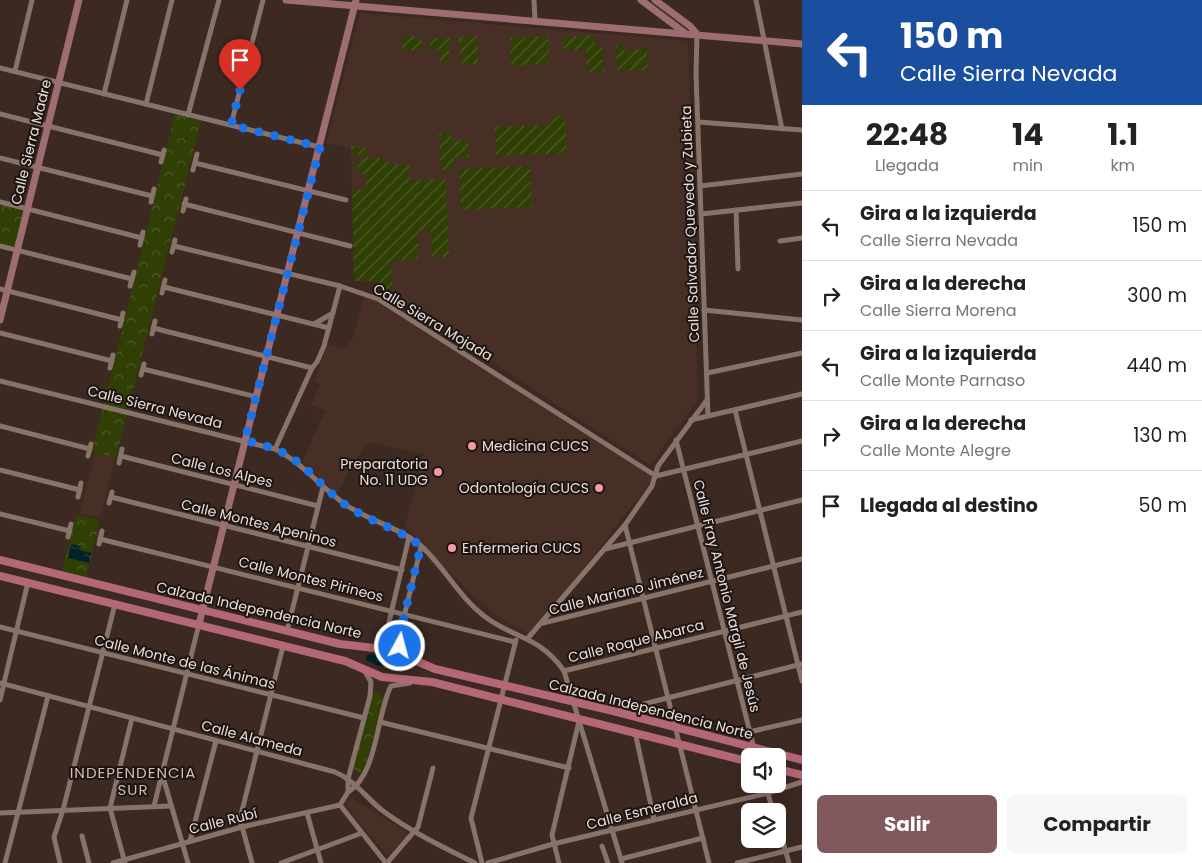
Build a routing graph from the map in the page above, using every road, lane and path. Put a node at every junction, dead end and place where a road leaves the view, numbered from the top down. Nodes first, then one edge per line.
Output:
1 (32, 0) edge
2 (79, 0) edge
3 (127, 0) edge
4 (172, 0) edge
5 (219, 0) edge
6 (262, 0) edge
7 (286, 0) edge
8 (534, 0) edge
9 (641, 0) edge
10 (655, 0) edge
11 (756, 0) edge
12 (306, 1) edge
13 (356, 3) edge
14 (535, 21) junction
15 (685, 33) junction
16 (697, 34) junction
17 (764, 40) junction
18 (802, 44) edge
19 (696, 47) junction
20 (0, 68) edge
21 (14, 71) junction
22 (59, 82) junction
23 (104, 94) junction
24 (146, 104) junction
25 (0, 114) edge
26 (188, 115) junction
27 (698, 122) junction
28 (231, 125) junction
29 (48, 126) junction
30 (782, 129) junction
31 (802, 130) edge
32 (320, 147) junction
33 (197, 154) dead end
34 (0, 158) edge
35 (161, 162) dead end
36 (195, 163) junction
37 (38, 168) junction
38 (193, 170) dead end
39 (802, 174) edge
40 (700, 186) junction
41 (154, 190) dead end
42 (308, 191) junction
43 (346, 200) dead end
44 (0, 202) edge
45 (802, 203) edge
46 (27, 209) junction
47 (736, 210) junction
48 (183, 211) dead end
49 (701, 214) junction
50 (298, 233) junction
51 (802, 238) edge
52 (780, 241) dead end
53 (140, 245) dead end
54 (0, 246) edge
55 (350, 246) dead end
56 (17, 251) junction
57 (172, 252) dead end
58 (738, 269) dead end
59 (134, 272) dead end
60 (288, 274) junction
61 (132, 279) junction
62 (165, 280) dead end
63 (130, 286) dead end
64 (340, 286) junction
65 (164, 287) junction
66 (4, 290) edge
67 (162, 293) dead end
68 (704, 310) junction
69 (124, 313) dead end
70 (333, 313) junction
71 (277, 315) junction
72 (0, 320) edge
73 (802, 320) edge
74 (155, 321) dead end
75 (314, 324) junction
76 (153, 328) junction
77 (329, 328) junction
78 (0, 333) edge
79 (152, 334) dead end
80 (802, 353) edge
81 (113, 355) dead end
82 (267, 356) junction
83 (112, 361) junction
84 (110, 368) dead end
85 (312, 368) junction
86 (707, 373) junction
87 (141, 375) dead end
88 (0, 381) edge
89 (802, 394) edge
90 (257, 397) junction
91 (708, 400) junction
92 (735, 410) junction
93 (708, 416) junction
94 (691, 420) junction
95 (0, 426) edge
96 (245, 440) junction
97 (676, 440) junction
98 (802, 441) edge
99 (275, 449) junction
100 (122, 450) dead end
101 (746, 455) junction
102 (88, 456) dead end
103 (121, 456) junction
104 (119, 463) dead end
105 (0, 470) edge
106 (684, 470) junction
107 (656, 476) junction
108 (82, 483) dead end
109 (234, 485) junction
110 (323, 487) junction
111 (80, 490) junction
112 (78, 497) dead end
113 (111, 498) dead end
114 (802, 500) edge
115 (318, 506) junction
116 (760, 510) junction
117 (0, 514) edge
118 (71, 524) dead end
119 (224, 525) junction
120 (625, 526) junction
121 (698, 526) junction
122 (102, 532) dead end
123 (409, 537) junction
124 (629, 543) junction
125 (308, 546) junction
126 (421, 546) junction
127 (605, 549) junction
128 (802, 559) edge
129 (0, 560) edge
130 (774, 566) junction
131 (214, 567) junction
132 (402, 570) junction
133 (1, 576) edge
134 (711, 581) junction
135 (28, 582) junction
136 (298, 588) junction
137 (643, 598) junction
138 (115, 604) junction
139 (203, 611) junction
140 (392, 611) junction
141 (802, 612) edge
142 (404, 614) junction
143 (787, 616) junction
144 (543, 623) junction
145 (199, 624) junction
146 (0, 627) edge
147 (17, 631) junction
148 (287, 631) junction
149 (724, 631) junction
150 (517, 634) junction
151 (528, 638) junction
152 (515, 642) junction
153 (283, 646) junction
154 (372, 648) junction
155 (656, 648) junction
156 (103, 653) junction
157 (419, 664) junction
158 (800, 665) edge
159 (362, 668) junction
160 (564, 671) junction
161 (187, 674) junction
162 (417, 680) junction
163 (736, 681) junction
164 (802, 681) edge
165 (2, 684) edge
166 (504, 686) junction
167 (271, 695) junction
168 (48, 696) junction
169 (668, 698) junction
170 (0, 700) edge
171 (501, 700) junction
172 (575, 702) junction
173 (89, 707) junction
174 (613, 711) junction
175 (132, 718) junction
176 (364, 718) junction
177 (579, 718) junction
178 (802, 720) edge
179 (380, 722) junction
180 (676, 729) junction
181 (174, 730) junction
182 (634, 732) junction
183 (749, 732) junction
184 (216, 741) junction
185 (680, 744) junction
186 (587, 747) junction
187 (753, 748) joint
188 (487, 749) junction
189 (574, 749) junction
190 (257, 751) junction
191 (786, 756) edge
192 (741, 760) edge
193 (802, 760) edge
194 (432, 768) dead end
195 (569, 768) junction
196 (786, 771) edge
197 (163, 775) junction
198 (802, 775) edge
199 (348, 779) junction
200 (802, 782) edge
201 (357, 786) junction
202 (786, 787) edge
203 (348, 792) junction
204 (768, 793) joint
205 (771, 803) edge
206 (340, 805) junction
207 (154, 806) junction
208 (171, 806) junction
209 (110, 808) junction
210 (696, 809) junction
211 (63, 810) junction
212 (0, 812) edge
213 (18, 812) junction
214 (307, 813) junction
215 (654, 819) junction
216 (242, 827) junction
217 (612, 830) junction
218 (362, 833) junction
219 (414, 833) junction
220 (82, 836) dead end
221 (703, 838) junction
222 (190, 841) junction
223 (182, 844) junction
224 (553, 844) junction
225 (602, 846) dead end
226 (802, 847) edge
227 (317, 848) junction
228 (784, 848) edge
229 (785, 852) junction
230 (124, 861) edge
231 (621, 861) edge
232 (4, 863) edge
233 (60, 863) edge
234 (90, 863) edge
235 (113, 863) edge
236 (188, 863) edge
237 (252, 863) edge
238 (280, 863) edge
239 (321, 863) edge
240 (387, 863) edge
241 (475, 863) edge
242 (482, 863) edge
243 (488, 863) edge
244 (559, 863) edge
245 (608, 863) edge
246 (709, 863) edge
247 (737, 863) edge
248 (789, 863) edge

1 - 21 street
2 - 22 street, Calle Sierra Madre
3 - 23 street
4 - 24 street
5 - 26 street
6 - 28 street
7 - 12 street
8 - 14 street
9 - 15 street
10 - 16 street
11 - 17 street
12 - 13 street
13 - 14 street
13 - 32 street
14 - 15 street
15 - 16 street
15 - 19 street
16 - 17 street
16 - 19 street, Calle Salvador Quevedo y Zubieta
17 - 18 street
17 - 30 street
19 - 27 street, Calle Salvador Quevedo y Zubieta
20 - 21 street
21 - 22 street
22 - 23 street
22 - 29 street, Calle Sierra Madre
23 - 24 street
24 - 26 street
25 - 29 street
26 - 28 street
27 - 30 street
27 - 40 street, Calle Salvador Quevedo y Zubieta
28 - 32 street
29 - 35 street
29 - 37 street, Calle Sierra Madre
30 - 31 street
32 - 42 street
33 - 36 street
34 - 37 street
36 - 38 street
36 - 42 street
37 - 41 street
37 - 46 street, Calle Sierra Madre
39 - 40 street
40 - 49 street, Calle Salvador Quevedo y Zubieta
42 - 43 street
42 - 50 street
44 - 46 street
45 - 47 street
46 - 53 street
46 - 56 street, Calle Sierra Madre
47 - 49 street
47 - 58 street
48 - 50 street
49 - 68 street, Calle Salvador Quevedo y Zubieta
50 - 55 street
50 - 60 street
51 - 52 street
54 - 56 street
56 - 61 street
56 - 66 street, Calle Sierra Madre
57 - 60 street, Calle Sierra Mojada
59 - 61 street
60 - 64 street, Calle Sierra Mojada
60 - 71 street
61 - 63 street
62 - 65 street
64 - 70 street
64 - 107 street, Calle Sierra Mojada
65 - 67 street
65 - 71 street
66 - 69 street
66 - 72 street, Calle Sierra Madre
68 - 73 street
68 - 86 street, Calle Salvador Quevedo y Zubieta
70 - 75 street
70 - 77 street
71 - 75 street
71 - 82 street
74 - 76 street
75 - 77 street
76 - 79 street
76 - 82 street
77 - 85 street
78 - 83 street
80 - 86 street
81 - 83 street
82 - 85 street
82 - 90 street
83 - 84 street
85 - 99 street
86 - 91 street, Calle Salvador Quevedo y Zubieta
87 - 90 street
88 - 96 street, Calle Sierra Nevada
89 - 92 street
90 - 96 street
91 - 93 street, Calle Salvador Quevedo y Zubieta
91 - 94 street
92 - 93 street
92 - 101 street
93 - 94 street
94 - 97 street
95 - 102 street
96 - 99 street, Calle Sierra Nevada
96 - 109 street
97 - 106 street, Calle Fray Antonio Margil de Jesús
97 - 107 street
98 - 101 street
99 - 110 street, Calle Sierra Nevada
100 - 103 street
101 - 106 street
101 - 116 street
103 - 104 street
103 - 109 street, Calle Los Alpes
105 - 111 street
106 - 107 street
106 - 121 street, Calle Fray Antonio Margil de Jesús
107 - 120 street
108 - 111 street
109 - 115 street, Calle Los Alpes
109 - 119 street
110 - 115 street
110 - 123 street, Calle Sierra Nevada
111 - 112 street
113 - 119 street, Calle Montes Apeninos
114 - 116 street
115 - 125 street
116 - 121 street
116 - 130 street
117 - 118 street
119 - 125 street, Calle Montes Apeninos
119 - 131 street
120 - 124 street
120 - 127 street
121 - 124 street
121 - 134 street, Calle Fray Antonio Margil de Jesús
122 - 131 street, Calle Montes Pirineos
123 - 126 street, Calle Sierra Nevada
123 - 132 street
124 - 127 street
124 - 137 street
125 - 132 street, Calle Montes Apeninos
125 - 136 street
126 - 142 street
126 - 150 street, Calle Sierra Nevada
127 - 144 street
128 - 130 street, Calle Mariano Jiménez
129 - 139 main road, Calzada Independencia Norte
130 - 134 street, Calle Mariano Jiménez
130 - 143 street
131 - 136 street, Calle Montes Pirineos
131 - 139 street
132 - 140 street
133 - 135 main road, Calzada Independencia Norte
134 - 137 street, Calle Mariano Jiménez
134 - 149 street, Calle Fray Antonio Margil de Jesús
135 - 138 main road, Calzada Independencia Norte
135 - 147 street
136 - 140 street, Calle Montes Pirineos
136 - 148 street
137 - 144 street, Calle Mariano Jiménez
137 - 155 street
138 - 145 main road, Calzada Independencia Norte
138 - 156 street
139 - 145 street
139 - 148 main road, Calzada Independencia Norte
140 - 142 street, Calle Montes Pirineos
140 - 154 street
141 - 143 street, Calle Roque Abarca
142 - 152 street, Calle Montes Pirineos
142 - 157 street
143 - 149 street, Calle Roque Abarca
143 - 158 street
144 - 151 street
145 - 153 main road, Calzada Independencia Norte
145 - 161 street
146 - 147 street, Calle Monte de las Ánimas
147 - 156 street, Calle Monte de las Ánimas
147 - 165 street
148 - 154 main road, Calzada Independencia Norte
149 - 155 street, Calle Roque Abarca
149 - 163 street, Calle Fray Antonio Margil de Jesús
150 - 151 street, Calle Sierra Nevada
150 - 152 street
151 - 160 street, Calle Sierra Nevada
152 - 166 street
153 - 159 main road, Calzada Independencia Norte
153 - 167 street
154 - 157 main road, Calzada Independencia Norte
155 - 160 street, Calle Roque Abarca
155 - 169 street
156 - 161 street, Calle Monte de las Ánimas
156 - 173 street
157 - 166 main road, Calzada Independencia Norte
158 - 163 street
158 - 164 street
159 - 162 main road, Calzada Independencia Norte
159 - 176 street
160 - 172 street, Calle Sierra Nevada
161 - 167 street, Calle Monte de las Ánimas
161 - 181 street
162 - 171 main road, Calzada Independencia Norte
162 - 179 street
163 - 169 street
163 - 183 street, Calle Fray Antonio Margil de Jesús
165 - 168 street, Calle Alameda
165 - 170 street
166 - 171 street
166 - 172 main road, Calzada Independencia Norte
167 - 176 street, Calle Monte de las Ánimas
167 - 190 street
168 - 173 street, Calle Alameda
168 - 213 street
169 - 174 street
169 - 180 street
171 - 177 main road, Calzada Independencia Norte
171 - 188 street
172 - 174 main road, Calzada Independencia Norte
172 - 177 street, Calle Sierra Nevada
173 - 175 street, Calle Alameda
173 - 211 street
174 - 180 main road, Calzada Independencia Norte
175 - 181 street, Calle Alameda
175 - 209 street
176 - 199 street
177 - 182 main road, Calzada Independencia Norte
177 - 186 street, Calle Sierra Nevada
177 - 189 street
178 - 183 street
179 - 188 street
179 - 201 street
180 - 185 street
180 - 187 main road, Calzada Independencia Norte
181 - 184 street, Calle Alameda
181 - 197 street
182 - 185 main road, Calzada Independencia Norte
182 - 215 street
183 - 187 street, Calle Fray Antonio Margil de Jesús
184 - 190 street, Calle Alameda
184 - 222 street
185 - 192 main road, Calzada Independencia Norte
185 - 210 street
186 - 189 street
186 - 217 street, Calle Sierra Nevada
188 - 195 street
188 - 242 street
189 - 195 street
190 - 199 street, Calle Alameda
190 - 216 street
191 - 193 main road, Calzada Independencia Norte
194 - 219 street
195 - 224 street
196 - 198 main road
197 - 207 street
197 - 208 street
199 - 201 street, Calle Alameda
199 - 203 street
200 - 202 street, Calle Esmeralda
201 - 203 street
201 - 219 street, Calle Alameda
203 - 206 street
204 - 205 street
204 - 210 street, Calle Esmeralda
206 - 214 street, Calle Rubí
206 - 218 street
207 - 208 street
207 - 209 street
208 - 223 street
209 - 211 street
209 - 230 street
210 - 215 street, Calle Esmeralda
210 - 221 street
211 - 213 street
211 - 233 street
212 - 213 street
213 - 232 street
214 - 216 street, Calle Rubí
214 - 227 street
215 - 217 street, Calle Esmeralda
216 - 222 street, Calle Rubí
216 - 237 street
217 - 224 street, Calle Esmeralda
217 - 231 street, Calle Sierra Nevada
218 - 227 street
218 - 240 street
219 - 240 street
219 - 241 street, Calle Alameda
220 - 234 street
221 - 231 street
221 - 246 street
222 - 223 street, Calle Rubí
223 - 230 street, Calle Rubí
223 - 236 street
224 - 243 street, Calle Esmeralda
224 - 244 street
225 - 245 street
226 - 229 street
227 - 238 street
227 - 239 street
228 - 229 street
229 - 247 street
229 - 248 street
230 - 235 street, Calle Rubí

